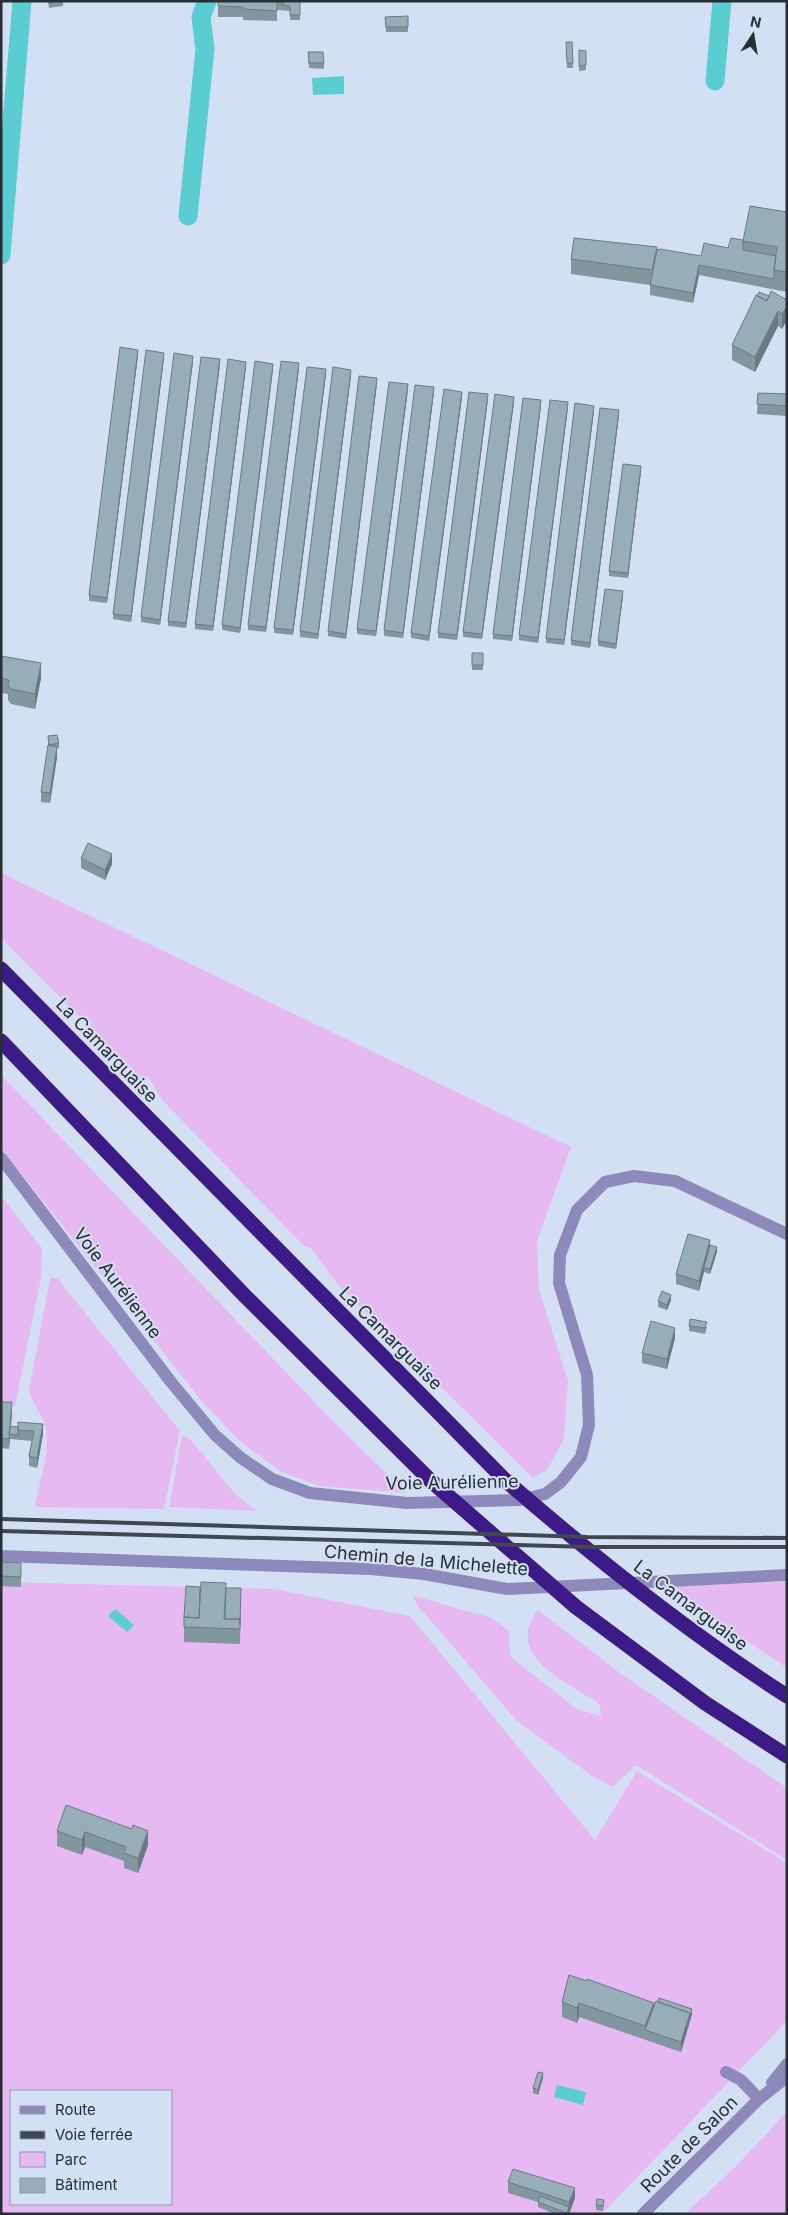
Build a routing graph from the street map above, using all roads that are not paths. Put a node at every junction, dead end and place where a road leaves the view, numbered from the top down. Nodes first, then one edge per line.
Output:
1 (1, 969) edge
2 (1, 1042) edge
3 (1, 1158) edge
4 (787, 1234) edge
5 (1, 1556) edge
6 (787, 1575) edge
7 (787, 1696) edge
8 (787, 1756) edge
9 (787, 2064) edge
10 (726, 2072) dead end
11 (787, 2077) edge
12 (760, 2099) junction
13 (643, 2214) edge

1 - 7 highway, La Camarguaise
2 - 8 highway
3 - 4 street, Voie Aurélienne
5 - 6 street, Chemin de la Michelette
9 - 12 street, Route de Salon
10 - 12 street
11 - 12 street, Route de Salon
12 - 13 street, Route de Salon

